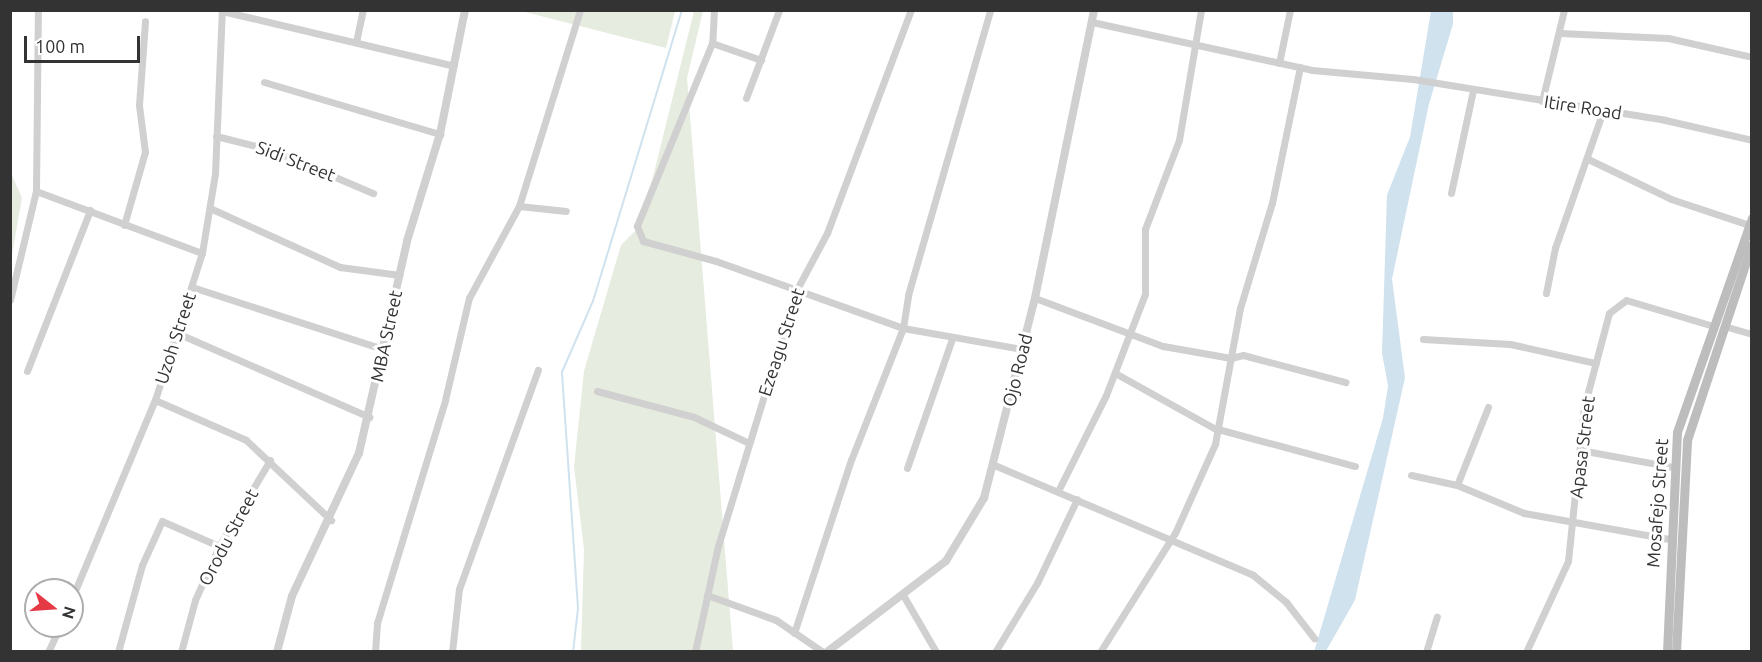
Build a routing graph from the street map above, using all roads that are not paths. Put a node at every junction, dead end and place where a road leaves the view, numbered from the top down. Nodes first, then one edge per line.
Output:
1 (38, 10) edge
2 (363, 10) edge
3 (465, 10) edge
4 (580, 10) edge
5 (714, 10) edge
6 (778, 10) edge
7 (911, 10) edge
8 (990, 10) edge
9 (1094, 10) edge
10 (1201, 10) edge
11 (1290, 10) edge
12 (1564, 10) edge
13 (222, 11) edge
14 (145, 21) dead end
15 (1092, 22) junction
16 (1560, 33) junction
17 (356, 42) junction
18 (712, 43) junction
19 (1196, 47) junction
20 (1752, 57) edge
21 (761, 60) junction
22 (1279, 63) junction
23 (454, 66) junction
24 (1300, 68) junction
25 (264, 82) dead end
26 (1473, 90) junction
27 (746, 98) dead end
28 (1542, 101) junction
29 (1603, 111) junction
30 (440, 134) junction
31 (216, 136) junction
32 (1752, 140) edge
33 (1588, 159) junction
34 (36, 191) junction
35 (373, 193) dead end
36 (1451, 193) dead end
37 (519, 206) junction
38 (212, 208) junction
39 (90, 210) junction
40 (566, 211) dead end
41 (1750, 221) edge
42 (124, 225) junction
43 (1752, 244) edge
44 (202, 253) junction
45 (1743, 254) junction
46 (399, 275) junction
47 (192, 287) junction
48 (796, 291) junction
49 (1546, 293) dead end
50 (1035, 298) junction
51 (10, 300) edge
52 (1713, 326) junction
53 (1724, 326) junction
54 (903, 328) junction
55 (177, 333) junction
56 (1752, 334) edge
57 (1126, 335) junction
58 (952, 339) junction
59 (1423, 339) dead end
60 (383, 349) junction
61 (1022, 349) junction
62 (1231, 358) junction
63 (1596, 363) junction
64 (538, 370) dead end
65 (27, 371) dead end
66 (1115, 373) junction
67 (1346, 382) dead end
68 (597, 391) dead end
69 (155, 400) junction
70 (1488, 407) dead end
71 (369, 417) junction
72 (1214, 428) junction
73 (749, 443) junction
74 (1580, 450) junction
75 (270, 460) junction
76 (992, 464) junction
77 (1355, 466) dead end
78 (1673, 467) junction
79 (907, 468) dead end
80 (1411, 475) dead end
81 (1457, 485) junction
82 (1059, 489) junction
83 (1077, 499) junction
84 (331, 520) junction
85 (1574, 523) junction
86 (1669, 539) junction
87 (1168, 542) junction
88 (219, 546) junction
89 (80, 578) edge
90 (707, 595) junction
91 (903, 595) junction
92 (1437, 617) dead end
93 (794, 633) junction
94 (1314, 638) dead end
95 (118, 651) edge
96 (182, 651) edge
97 (277, 651) edge
98 (375, 651) edge
99 (452, 651) edge
100 (695, 651) edge
101 (825, 651) edge
102 (936, 651) edge
103 (995, 651) edge
104 (1100, 651) edge
105 (1426, 651) edge
106 (1526, 651) edge
107 (1666, 651) edge
108 (1676, 651) edge

1 - 34 street
2 - 17 street
3 - 23 street, MBA Street
4 - 37 street
5 - 18 street
6 - 21 street
7 - 48 street, Ezeagu Street
8 - 54 street
9 - 15 street, Ojo Road
10 - 19 street
11 - 22 street
12 - 16 street
13 - 17 street
13 - 31 street, Uzoh Street
14 - 42 street
15 - 19 street, Itire Road
15 - 50 street, Ojo Road
16 - 20 street
16 - 28 street
17 - 23 street
18 - 21 street
18 - 48 street
19 - 22 street, Itire Road
19 - 57 street
21 - 27 street
22 - 24 street, Itire Road
23 - 30 street, MBA Street
24 - 26 street, Itire Road
24 - 62 street
25 - 30 street
26 - 28 street, Itire Road
26 - 36 street
28 - 29 street, Itire Road
29 - 32 street, Itire Road
29 - 33 street
30 - 46 street, MBA Street
31 - 35 street, Sidi Street
31 - 38 street, Uzoh Street
33 - 41 street
33 - 49 street
34 - 39 street
34 - 51 street
37 - 40 street
37 - 98 street
38 - 44 street, Uzoh Street
38 - 46 street
39 - 42 street
39 - 65 street
41 - 45 main road
42 - 44 street
43 - 45 main road
44 - 47 street, Uzoh Street
45 - 52 main road, Mosafejo Street
45 - 53 main road, Mosafejo Street
46 - 60 street, MBA Street
47 - 55 street, Uzoh Street
47 - 60 street
48 - 54 street
48 - 73 street, Ezeagu Street
50 - 57 street
50 - 61 street, Ojo Road
52 - 63 street, Apasa Street
52 - 78 main road, Mosafejo Street
53 - 56 street
53 - 108 main road, Mosafejo Street
54 - 58 street
54 - 93 street
55 - 69 street, Uzoh Street
55 - 71 street
57 - 62 street
57 - 66 street
58 - 61 street
58 - 79 street
59 - 63 street
60 - 71 street, MBA Street
61 - 76 street, Ojo Road
62 - 67 street
62 - 72 street
63 - 74 street, Apasa Street
64 - 99 street
66 - 72 street
66 - 82 street
68 - 73 street
69 - 75 street
69 - 89 street, Uzoh Street
70 - 81 street
71 - 84 street, MBA Street
72 - 77 street
72 - 87 street
73 - 90 street, Ezeagu Street
74 - 78 street
74 - 85 street, Apasa Street
75 - 84 street
75 - 88 street, Orodu Street
76 - 82 street
76 - 91 street, Ojo Road
78 - 86 main road, Mosafejo Street
80 - 81 street
81 - 85 street
82 - 83 street
83 - 87 street
83 - 103 street
84 - 97 street, MBA Street
85 - 86 street
85 - 106 street, Apasa Street
86 - 107 main road, Mosafejo Street
87 - 94 street
87 - 104 street
88 - 95 street
88 - 96 street, Orodu Street
90 - 93 street
90 - 100 street, Ezeagu Street
91 - 101 street, Ojo Road
91 - 102 street
92 - 105 street
93 - 101 street

